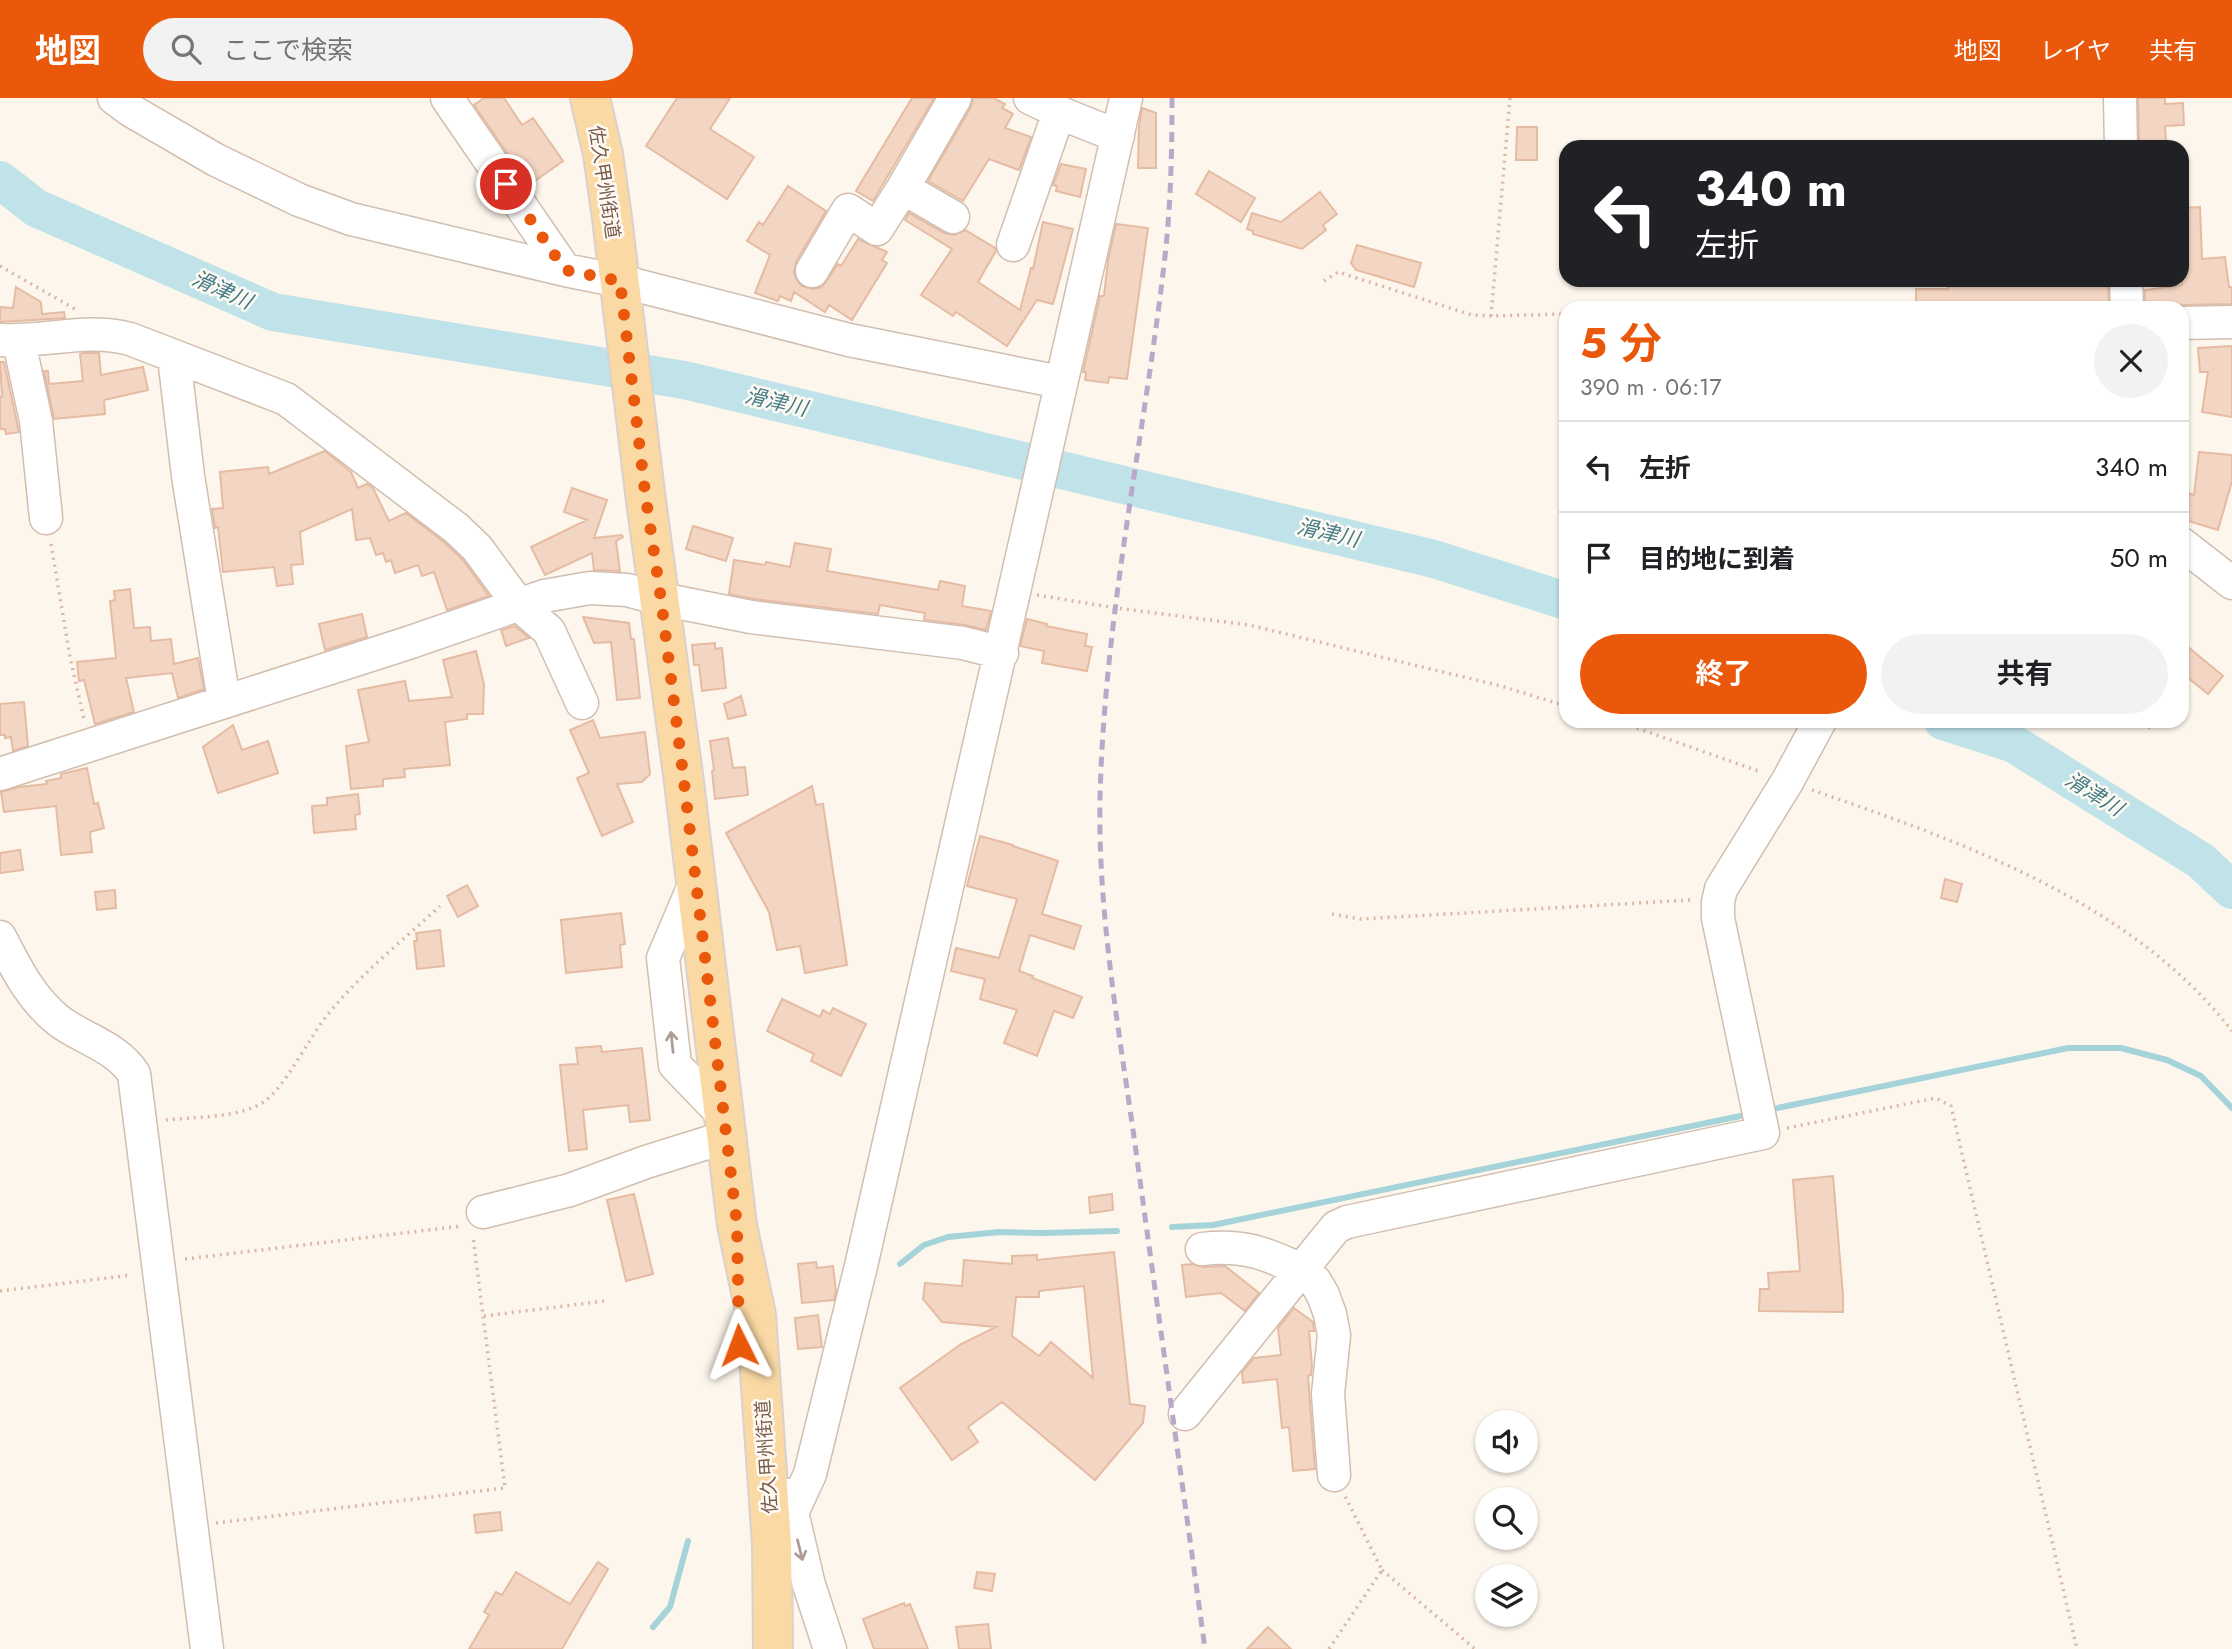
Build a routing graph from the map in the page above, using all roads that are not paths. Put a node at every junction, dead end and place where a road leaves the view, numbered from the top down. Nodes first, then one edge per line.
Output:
1 (114, 98) edge
2 (447, 98) edge
3 (590, 98) edge
4 (956, 98) edge
5 (1030, 98) edge
6 (1126, 98) edge
7 (2119, 98) edge
8 (1059, 112) junction
9 (1118, 136) junction
10 (2121, 140) edge
11 (904, 188) junction
12 (953, 217) dead end
13 (1013, 245) dead end
14 (565, 270) junction
15 (812, 271) dead end
16 (620, 286) junction
17 (2232, 322) edge
18 (2189, 323) edge
19 (9, 341) edge
20 (174, 357) junction
21 (1058, 389) junction
22 (46, 518) road end
23 (2189, 548) edge
24 (2225, 570) edge
25 (661, 599) junction
26 (519, 605) junction
27 (1002, 653) junction
28 (224, 701) junction
29 (582, 703) dead end
30 (1816, 728) edge
31 (0, 774) edge
32 (0, 937) edge
33 (725, 1126) junction
34 (483, 1212) dead end
35 (737, 1225) junction
36 (1202, 1249) dead end
37 (1301, 1270) junction
38 (1185, 1414) dead end
39 (747, 1473) junction
40 (1334, 1475) road end
41 (782, 1529) junction
42 (207, 1649) edge
43 (747, 1649) edge
44 (773, 1649) edge
45 (829, 1649) edge

1 - 14 street
2 - 14 street
3 - 16 main road, 佐久甲州街道
4 - 11 street
5 - 8 street
6 - 9 street
7 - 10 street
8 - 9 street
8 - 13 street
9 - 21 street
11 - 12 street
11 - 15 street
14 - 16 street
16 - 21 street
16 - 25 main road, 佐久甲州街道
17 - 18 street
19 - 20 street
19 - 22 street
20 - 26 street
20 - 28 street
21 - 27 street
23 - 24 street
25 - 26 street
25 - 27 street
25 - 33 main road, 佐久甲州街道
26 - 28 street
26 - 29 street
27 - 41 street
28 - 31 street
30 - 37 street
32 - 42 street
33 - 34 street
33 - 35 main road, 佐久甲州街道
35 - 39 main road, 佐久甲州街道
35 - 41 main road, 佐久甲州街道
36 - 37 street
37 - 38 street
37 - 40 street
39 - 41 street
39 - 43 main road, 佐久甲州街道
41 - 44 main road, 佐久甲州街道
41 - 45 street

